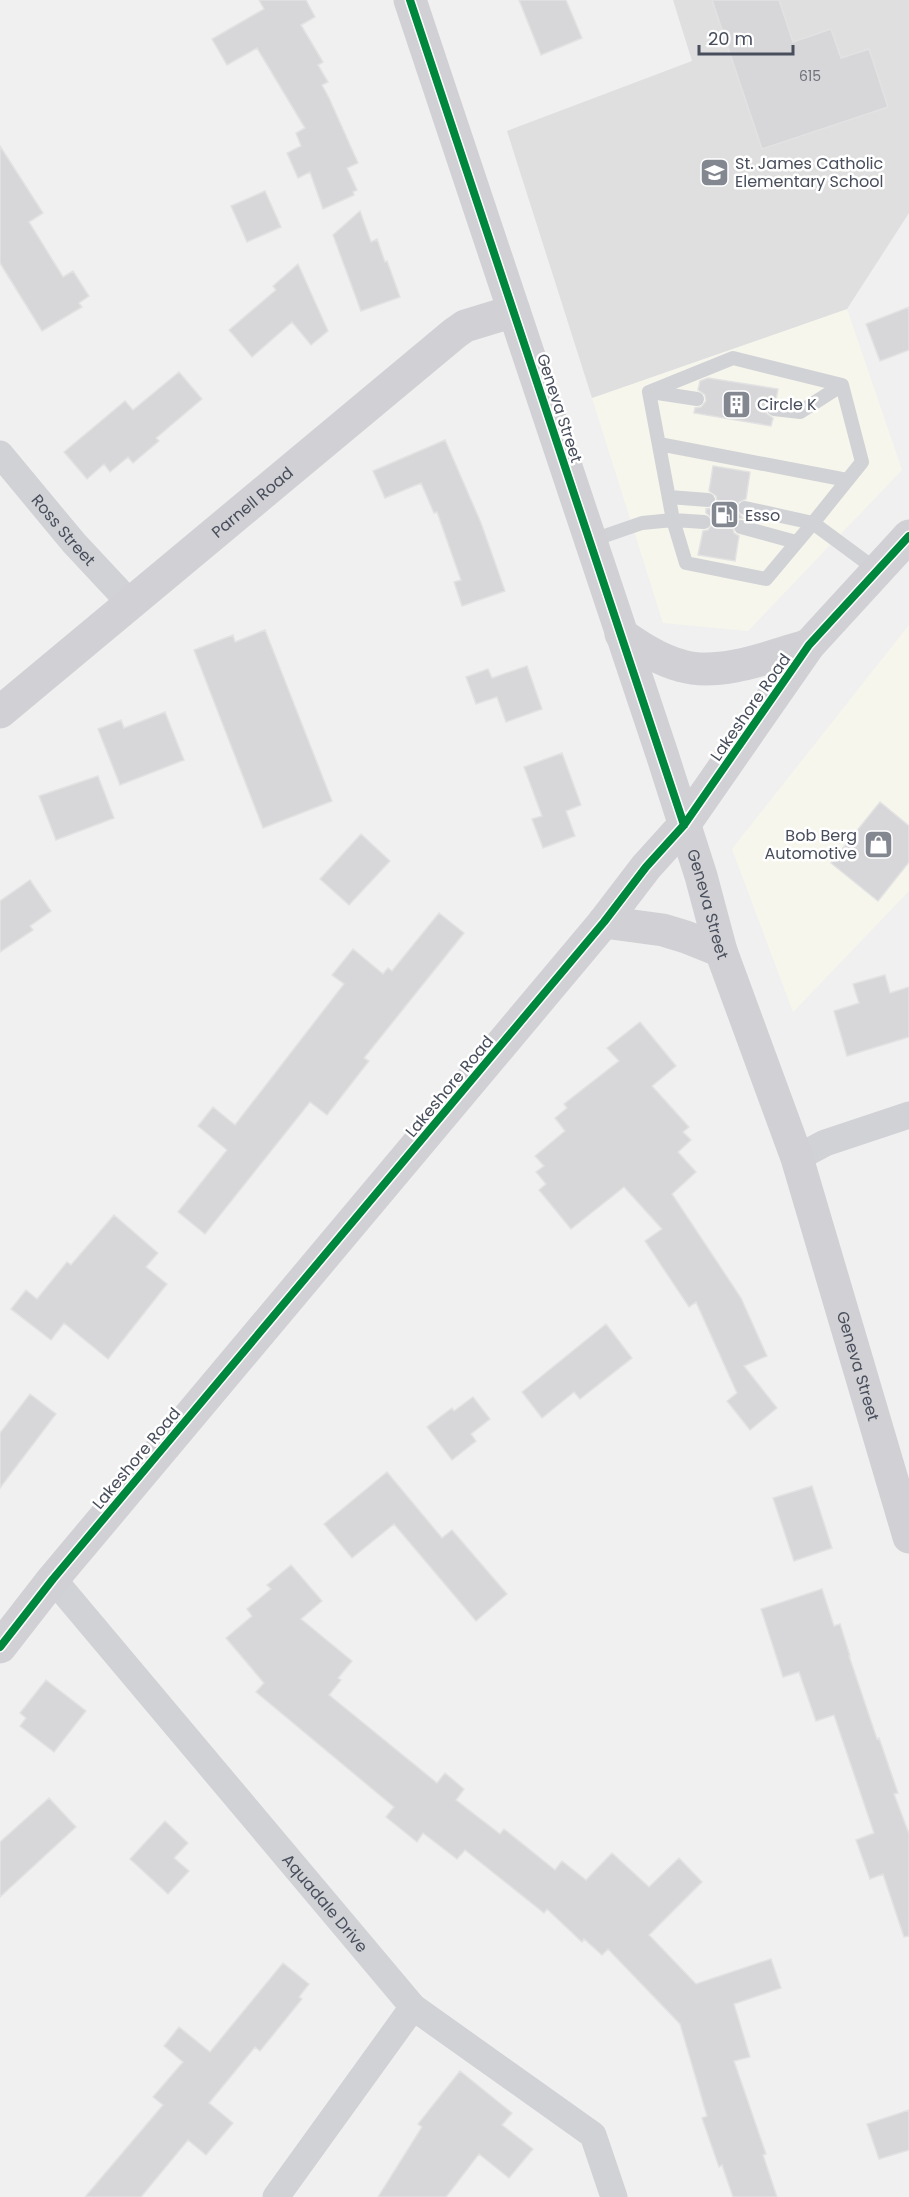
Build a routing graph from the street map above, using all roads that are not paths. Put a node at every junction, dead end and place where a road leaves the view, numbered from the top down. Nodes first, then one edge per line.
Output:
1 (410, 0) edge
2 (514, 311) junction
3 (842, 385) junction
4 (649, 392) junction
5 (697, 399) dead end
6 (774, 409) dead end
7 (659, 444) junction
8 (0, 454) edge
9 (848, 480) junction
10 (669, 497) junction
11 (708, 500) dead end
12 (745, 508) dead end
13 (673, 520) junction
14 (704, 522) dead end
15 (813, 523) junction
16 (741, 527) dead end
17 (590, 541) junction
18 (796, 542) junction
19 (899, 553) edge
20 (130, 603) junction
21 (621, 634) junction
22 (809, 645) junction
23 (0, 712) edge
24 (684, 825) junction
25 (604, 922) junction
26 (721, 951) junction
27 (909, 1115) edge
28 (797, 1158) junction
29 (909, 1537) edge
30 (53, 1579) junction
31 (0, 1647) edge
32 (413, 2007) junction
33 (276, 2197) edge
34 (614, 2197) edge

1 - 2 main road, Geneva Street
2 - 17 main road, Geneva Street
2 - 20 main road, Parnell Road
3 - 4 lane
3 - 6 lane
3 - 9 lane
4 - 5 lane
4 - 7 lane
7 - 9 lane
7 - 10 lane
8 - 20 street, Ross Street
9 - 15 lane
10 - 11 lane
10 - 13 lane
12 - 15 lane
13 - 14 lane
13 - 17 lane
13 - 18 lane
15 - 18 lane
15 - 19 lane
16 - 18 lane
17 - 21 main road, Geneva Street
19 - 22 main road, Lakeshore Road
20 - 23 main road, Parnell Road
21 - 22 main road
21 - 24 main road, Geneva Street
22 - 24 main road, Lakeshore Road
24 - 25 main road, Lakeshore Road
24 - 26 main road, Geneva Street
25 - 26 main road
25 - 30 main road, Lakeshore Road
26 - 28 main road, Geneva Street
27 - 28 street
28 - 29 main road, Geneva Street
30 - 31 main road, Lakeshore Road
30 - 32 street, Aquadale Drive
32 - 33 street
32 - 34 street, Aquadale Drive

